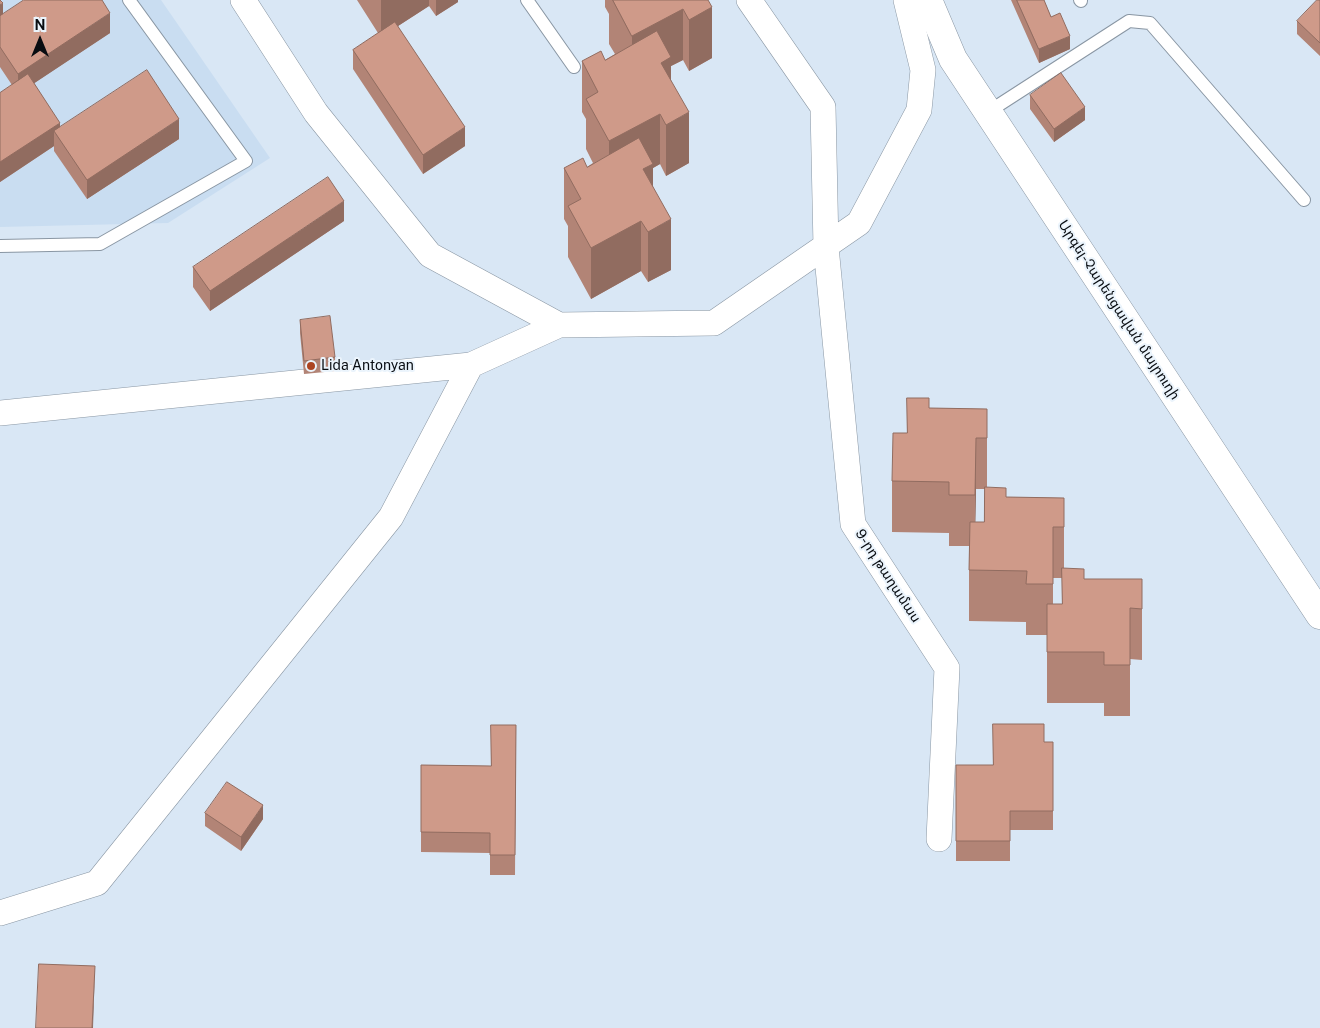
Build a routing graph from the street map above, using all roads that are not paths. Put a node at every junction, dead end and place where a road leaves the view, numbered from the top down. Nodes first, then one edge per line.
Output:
1 (129, 0) edge
2 (243, 0) edge
3 (528, 0) edge
4 (749, 0) edge
5 (906, 0) edge
6 (928, 0) edge
7 (574, 68) dead end
8 (988, 112) junction
9 (1304, 200) dead end
10 (0, 246) edge
11 (826, 247) junction
12 (559, 324) junction
13 (471, 365) junction
14 (0, 413) edge
15 (1320, 615) edge
16 (939, 839) dead end
17 (0, 913) edge

1 - 10 lane
2 - 12 street
3 - 7 lane
4 - 11 street, 9-րդ թաղամաս
5 - 11 street
6 - 8 main road, Արգել-Չարենցավան մայրուղի
8 - 9 lane
8 - 15 main road, Արգել-Չարենցավան մայրուղի
11 - 12 street
11 - 16 street, 9-րդ թաղամաս
12 - 13 street
13 - 14 street
13 - 17 street

